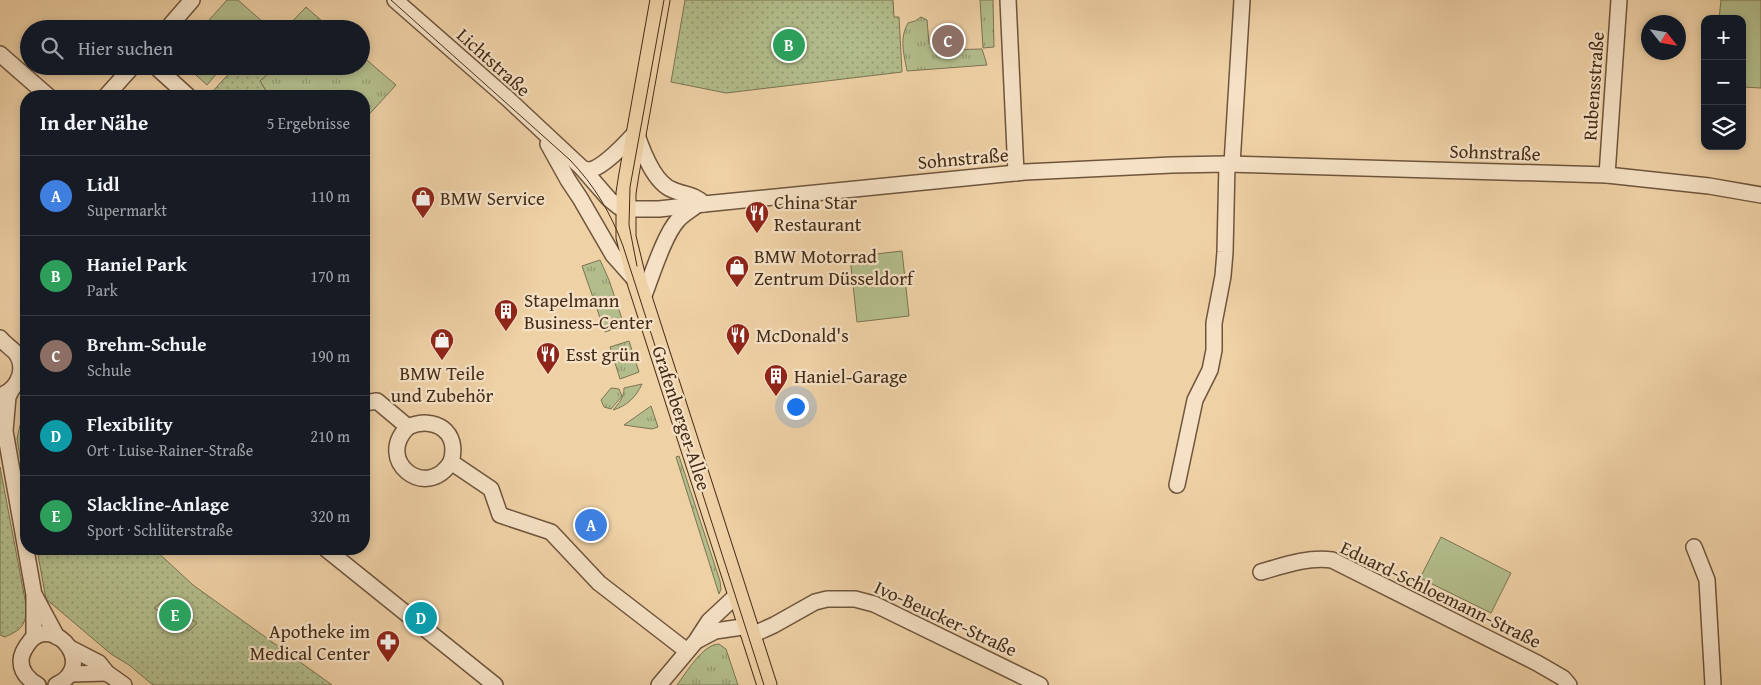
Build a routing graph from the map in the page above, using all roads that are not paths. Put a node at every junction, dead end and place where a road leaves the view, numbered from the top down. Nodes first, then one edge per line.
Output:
1 (192, 0) edge
2 (395, 0) edge
3 (660, 0) edge
4 (1008, 0) edge
5 (1242, 0) edge
6 (1619, 0) edge
7 (175, 20) edge
8 (0, 54) edge
9 (20, 72) edge
10 (24, 75) edge
11 (125, 75) edge
12 (165, 75) edge
13 (41, 90) edge
14 (111, 90) edge
15 (181, 90) edge
16 (636, 132) junction
17 (543, 134) junction
18 (1229, 164) junction
19 (582, 168) junction
20 (1016, 173) junction
21 (1607, 175) junction
22 (1761, 195) edge
23 (701, 204) junction
24 (626, 209) junction
25 (640, 290) junction
26 (2, 342) edge
27 (20, 363) edge
28 (20, 378) edge
29 (6, 392) edge
30 (370, 402) edge
31 (408, 427) junction
32 (3, 428) edge
33 (451, 462) junction
34 (1177, 485) dead end
35 (20, 520) edge
36 (1694, 547) dead end
37 (27, 555) edge
38 (333, 555) edge
39 (1261, 572) dead end
40 (738, 594) junction
41 (34, 595) junction
42 (750, 630) junction
43 (57, 636) junction
44 (34, 638) junction
45 (692, 646) junction
46 (70, 648) junction
47 (70, 674) junction
48 (107, 674) junction
49 (38, 685) edge
50 (56, 685) edge
51 (124, 685) edge
52 (495, 685) edge
53 (659, 685) edge
54 (768, 685) edge
55 (1040, 685) edge
56 (1569, 685) edge
57 (1713, 685) edge

1 - 7 street
2 - 17 street, Lichtstraße
3 - 16 main road, Grafenberger Allee
4 - 20 street
5 - 18 street
6 - 21 street, Rubensstraße
8 - 9 street
10 - 13 street
11 - 14 street
12 - 15 street
16 - 19 street
16 - 23 street
16 - 24 main road, Grafenberger Allee
17 - 19 street
17 - 25 street
18 - 20 street, Sohnstraße
18 - 21 street, Sohnstraße
18 - 34 street
19 - 24 street
20 - 23 street, Sohnstraße
21 - 22 street, Sohnstraße
23 - 24 street, Sohnstraße
23 - 25 street, Sohnstraße
24 - 25 main road, Grafenberger Allee
25 - 40 main road, Grafenberger Allee
26 - 27 street
28 - 29 street
29 - 32 street
30 - 31 street
31 - 33 street
31 - 33 street
32 - 35 street
33 - 45 street
36 - 57 street
37 - 41 street
38 - 52 street
39 - 56 street, Eduard-Schloemann-Straße
40 - 42 main road, Grafenberger Allee
40 - 45 street
41 - 43 street
41 - 44 street
42 - 45 street, Ivo-Beucker-Straße
42 - 54 main road, Grafenberger Allee
42 - 55 street, Ivo-Beucker-Straße
43 - 44 street
43 - 46 street
44 - 49 street
45 - 53 street
46 - 47 street
46 - 48 street
47 - 48 street
47 - 50 street
48 - 51 street

